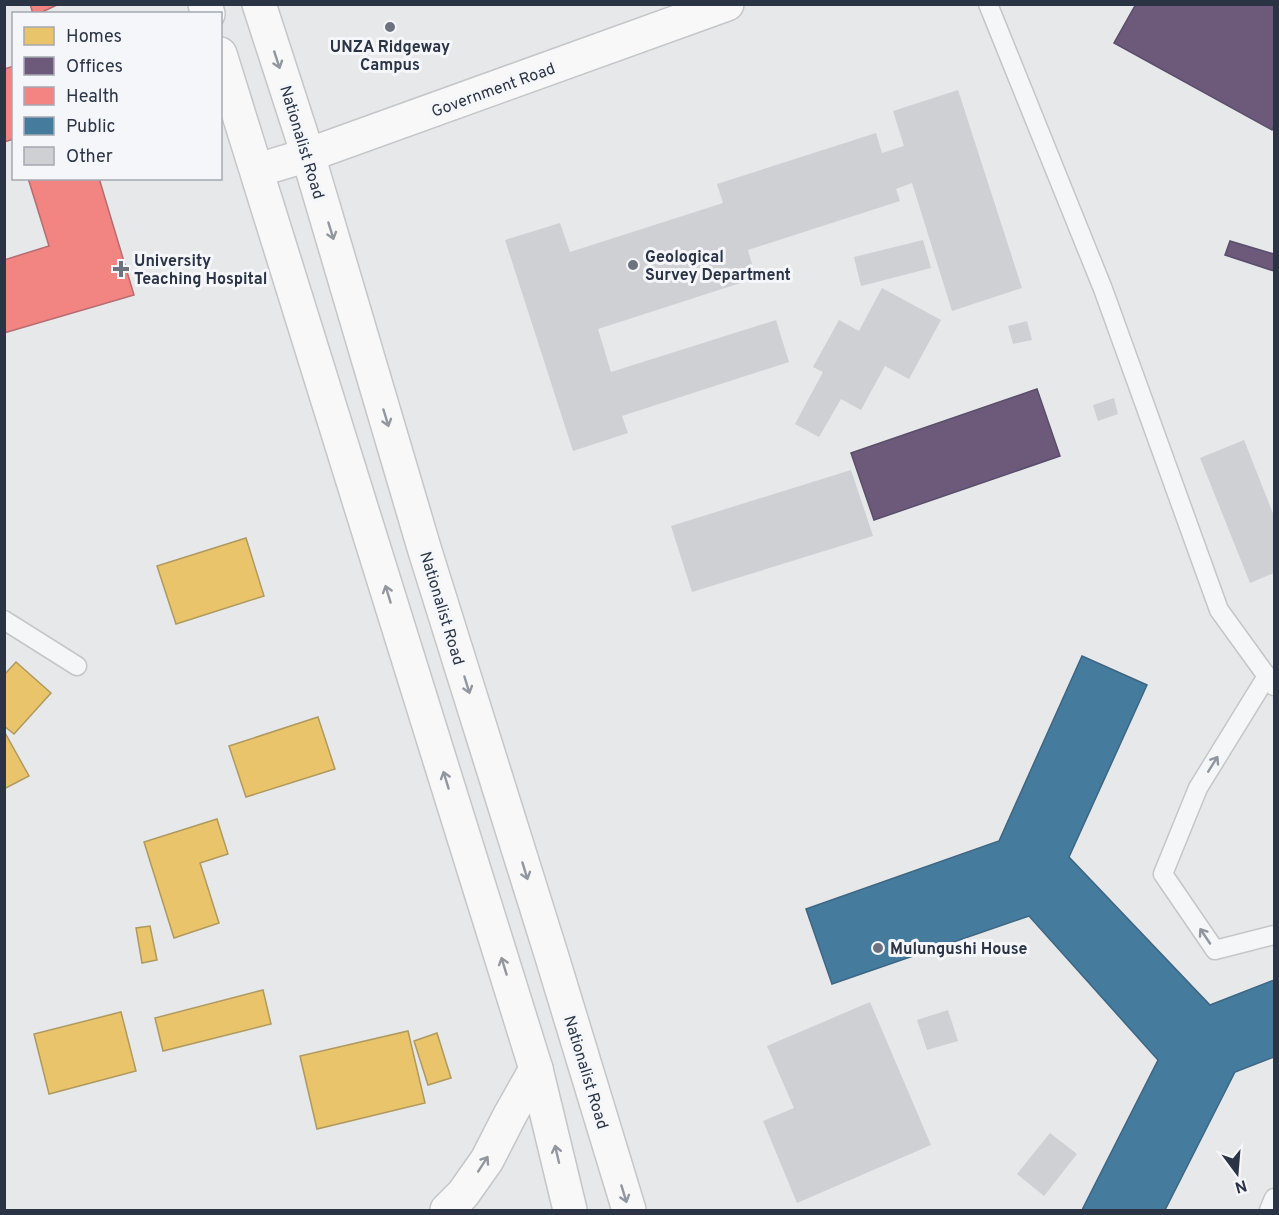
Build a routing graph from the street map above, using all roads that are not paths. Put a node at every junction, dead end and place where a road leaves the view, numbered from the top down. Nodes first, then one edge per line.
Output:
1 (259, 4) edge
2 (727, 4) edge
3 (988, 4) edge
4 (222, 60) edge
5 (308, 155) junction
6 (258, 170) junction
7 (4, 620) edge
8 (77, 666) dead end
9 (1271, 681) edge
10 (1275, 934) edge
11 (536, 1069) junction
12 (1275, 1198) edge
13 (447, 1210) edge
14 (570, 1210) edge
15 (629, 1210) edge
16 (1269, 1210) edge

1 -> 5 main road, Nationalist Road
2 - 5 main road, Government Road
3 - 9 lane
4 - 6 main road
5 - 6 main road, Government Road
5 -> 15 main road, Nationalist Road
11 -> 6 main road
7 - 8 lane
10 -> 9 lane
13 -> 11 main road
14 -> 11 main road
12 - 16 lane

